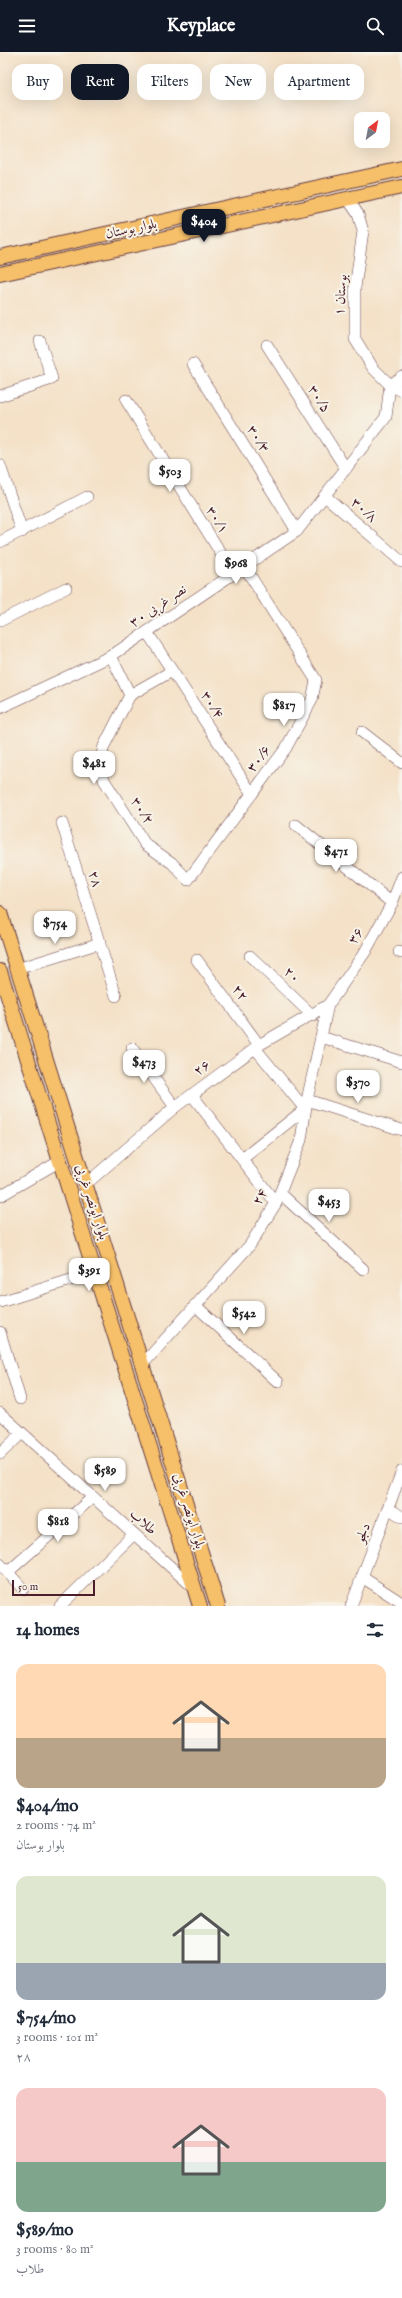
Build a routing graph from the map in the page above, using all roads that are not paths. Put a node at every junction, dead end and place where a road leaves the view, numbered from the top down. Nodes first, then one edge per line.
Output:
1 (402, 169) edge
2 (402, 187) edge
3 (347, 198) junction
4 (0, 257) edge
5 (0, 274) edge
6 (40, 341) dead end
7 (267, 345) dead end
8 (193, 364) dead end
9 (402, 376) edge
10 (390, 385) junction
11 (402, 391) edge
12 (0, 396) edge
13 (126, 400) dead end
14 (0, 465) edge
15 (346, 469) junction
16 (325, 496) junction
17 (87, 497) dead end
18 (297, 531) junction
19 (22, 532) junction
20 (0, 542) edge
21 (402, 562) edge
22 (244, 566) junction
23 (233, 573) junction
24 (66, 588) dead end
25 (0, 620) edge
26 (147, 632) junction
27 (111, 656) junction
28 (172, 671) junction
29 (130, 695) junction
30 (0, 708) edge
31 (362, 732) dead end
32 (402, 763) edge
33 (252, 794) junction
34 (62, 824) dead end
35 (296, 825) dead end
36 (402, 877) edge
37 (188, 880) joint
38 (392, 903) junction
39 (0, 913) edge
40 (100, 943) junction
41 (250, 956) dead end
42 (197, 960) dead end
43 (17, 969) junction
44 (0, 971) edge
45 (116, 996) dead end
46 (328, 1006) junction
47 (313, 1016) junction
48 (321, 1037) junction
49 (257, 1046) junction
50 (132, 1048) dead end
51 (402, 1062) edge
52 (192, 1094) junction
53 (306, 1105) junction
54 (175, 1107) junction
55 (402, 1130) edge
56 (242, 1159) junction
57 (60, 1161) junction
58 (86, 1184) junction
59 (1, 1194) edge
60 (278, 1198) junction
61 (363, 1269) dead end
62 (96, 1272) junction
63 (0, 1302) edge
64 (195, 1305) junction
65 (0, 1332) edge
66 (143, 1364) junction
67 (278, 1382) dead end
68 (152, 1393) junction
69 (136, 1397) junction
70 (20, 1399) dead end
71 (0, 1413) edge
72 (22, 1433) junction
73 (0, 1454) edge
74 (402, 1471) edge
75 (93, 1497) junction
76 (388, 1508) junction
77 (402, 1517) edge
78 (134, 1534) junction
79 (4, 1568) edge
80 (362, 1577) junction
81 (195, 1588) junction
82 (24, 1589) dead end
83 (402, 1603) edge
84 (60, 1606) edge
85 (200, 1606) edge
86 (218, 1606) edge
87 (351, 1606) edge

1 - 4 main road, بلوار بوستان
2 - 3 main road, بلوار بوستان
3 - 5 main road, بلوار بوستان
3 - 10 street, بوستان ۱
6 - 12 street
7 - 15 street, ۳۰/۵
8 - 18 street, ۳۰/۳
9 - 10 street
10 - 11 street, بوستان ۱
10 - 15 street, نصر غربی ۳۰
13 - 23 street, ۳۰/۱
14 - 19 street
15 - 16 street, نصر غربی ۳۰
16 - 18 street, نصر غربی ۳۰
16 - 21 street, ۳۰/۸
17 - 19 street
18 - 22 street, نصر غربی ۳۰
19 - 20 street
22 - 23 street, نصر غربی ۳۰
22 - 33 street, ۳۰/۶
23 - 26 street, نصر غربی ۳۰
24 - 25 street
26 - 27 street, نصر غربی ۳۰
26 - 28 street, ۳۰/۴
27 - 29 street
27 - 30 street, نصر غربی ۳۰
28 - 29 street
28 - 33 street, ۳۰/۴
29 - 37 street, ۳۰/۲
31 - 32 street
33 - 37 street, ۳۰/۶
34 - 40 street, ۲۸
35 - 38 street
36 - 38 street, ۳۶
38 - 46 street, ۳۶
39 - 43 main road, بلوار ابونصر غربی
40 - 43 street
40 - 45 street, ۲۸
41 - 47 street, ۲۰
42 - 49 street, ۲۲
43 - 58 main road, بلوار ابونصر غربی
44 - 57 main road, بلوار ابونصر غربی
46 - 47 street, ۲۶
46 - 48 street, ۲۴
47 - 49 street, ۲۶
48 - 51 street
48 - 53 street, ۲۴
49 - 52 street, ۲۶
49 - 53 street, ۲۲
50 - 54 street
52 - 54 street, ۲۶
52 - 56 street
53 - 55 street
53 - 56 street
53 - 60 street, ۲۴
54 - 58 street, ۲۶
56 - 60 street
57 - 59 street
57 - 62 main road, بلوار ابونصر غربی
58 - 66 main road, بلوار ابونصر غربی
60 - 61 street
60 - 64 street, ۲۴
62 - 63 street
62 - 69 main road, بلوار ابونصر غربی
64 - 66 street, ۲۴
64 - 67 street
65 - 70 street
66 - 68 main road, بلوار ابونصر غربی
68 - 69 main road
68 - 86 main road, بلوار ابونصر غربی
69 - 81 main road, بلوار ابونصر غربی
71 - 72 street, طلاب
72 - 73 street
72 - 75 street, طلاب
74 - 76 street, دلجو
75 - 78 street, طلاب
75 - 79 street
76 - 77 street
76 - 80 street, دلجو
78 - 81 street, طلاب
78 - 84 street
79 - 82 street
80 - 83 street
80 - 87 street, دلجو
81 - 85 main road, بلوار ابونصر غربی

